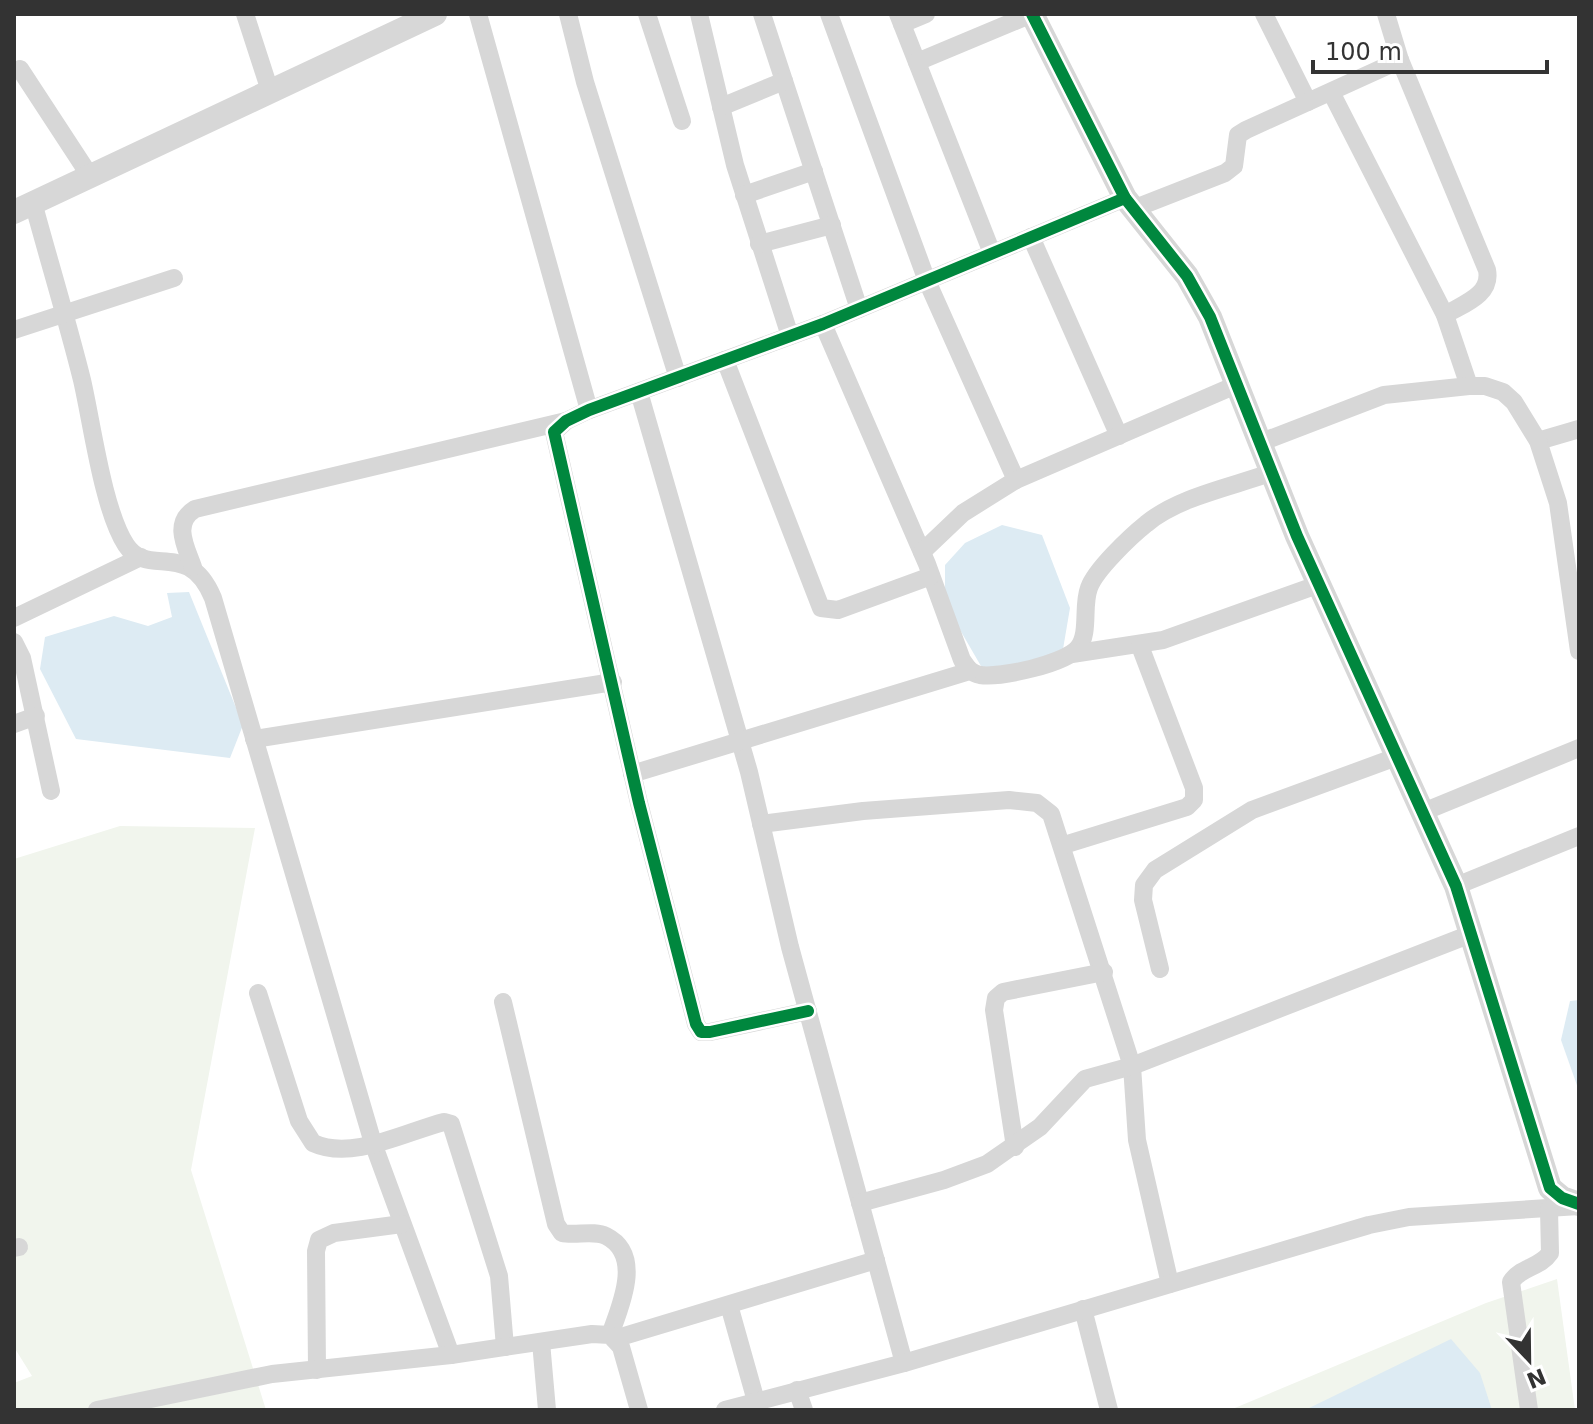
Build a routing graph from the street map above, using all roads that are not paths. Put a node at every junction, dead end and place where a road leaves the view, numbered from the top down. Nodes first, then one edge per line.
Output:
1 (245, 14) edge
2 (435, 14) edge
3 (478, 14) edge
4 (568, 14) edge
5 (647, 14) edge
6 (699, 14) edge
7 (762, 14) edge
8 (829, 14) edge
9 (926, 14) edge
10 (1032, 14) edge
11 (1264, 14) edge
12 (1386, 14) edge
13 (900, 19) edge
14 (1400, 60) junction
15 (917, 62) junction
16 (20, 69) dead end
17 (784, 81) junction
18 (270, 91) junction
19 (1331, 92) junction
20 (1308, 102) junction
21 (721, 107) junction
22 (682, 121) dead end
23 (814, 171) junction
24 (90, 176) junction
25 (744, 195) junction
26 (1129, 204) junction
27 (23, 207) edge
28 (832, 225) junction
29 (1031, 237) junction
30 (759, 244) junction
31 (992, 253) junction
32 (174, 278) dead end
33 (927, 281) junction
34 (859, 309) junction
35 (1445, 315) junction
36 (64, 316) junction
37 (823, 324) junction
38 (14, 330) edge
39 (790, 336) junction
40 (725, 360) junction
41 (678, 378) junction
42 (1236, 385) junction
43 (1469, 386) junction
44 (639, 392) junction
45 (589, 410) junction
46 (566, 421) junction
47 (1579, 429) edge
48 (1119, 436) junction
49 (1538, 441) junction
50 (1259, 443) junction
51 (1270, 473) junction
52 (1016, 480) junction
53 (922, 552) junction
54 (141, 557) junction
55 (193, 567) junction
56 (931, 576) junction
57 (1574, 580) edge
58 (1320, 584) junction
59 (14, 618) edge
60 (14, 642) edge
61 (1140, 646) junction
62 (1579, 651) edge
63 (1072, 654) junction
64 (970, 671) junction
65 (613, 682) junction
66 (36, 716) junction
67 (14, 724) edge
68 (254, 739) junction
69 (741, 743) junction
70 (1579, 748) edge
71 (1399, 756) junction
72 (632, 774) junction
73 (51, 791) dead end
74 (1423, 812) junction
75 (761, 824) junction
76 (1579, 836) edge
77 (1064, 845) junction
78 (1456, 886) junction
79 (1471, 934) junction
80 (1160, 969) dead end
81 (1104, 972) junction
82 (258, 993) dead end
83 (503, 1002) dead end
84 (808, 1011) junction
85 (1132, 1066) junction
86 (373, 1143) junction
87 (1015, 1147) junction
88 (860, 1203) junction
89 (1579, 1205) edge
90 (1549, 1209) junction
91 (402, 1224) junction
92 (876, 1260) junction
93 (1170, 1284) junction
94 (729, 1305) junction
95 (1083, 1309) junction
96 (612, 1337) junction
97 (541, 1342) junction
98 (505, 1347) junction
99 (451, 1355) junction
100 (904, 1363) junction
101 (317, 1370) junction
102 (797, 1390) junction
103 (756, 1401) junction
104 (97, 1410) edge
105 (547, 1410) edge
106 (639, 1410) edge
107 (725, 1410) edge
108 (804, 1410) edge
109 (1109, 1410) edge
110 (1529, 1410) edge

1 - 18 street
2 - 18 street
3 - 45 street
4 - 41 street
5 - 22 street
6 - 21 street
7 - 17 street
8 - 33 street
9 - 13 street
10 - 15 street
10 - 26 street
11 - 20 street
12 - 14 street
13 - 15 street
14 - 19 street
14 - 35 street
15 - 31 street
16 - 24 street
17 - 21 street
17 - 23 street
18 - 24 street
19 - 20 street
19 - 35 street
20 - 26 street
21 - 25 street
23 - 25 street
23 - 28 street
24 - 27 street
25 - 30 street
26 - 29 street
26 - 42 street
27 - 36 street
28 - 30 street
28 - 34 street
29 - 31 street
29 - 48 street
30 - 39 street
31 - 33 street
32 - 36 street
33 - 34 street
33 - 52 street
34 - 37 street
35 - 43 street
36 - 38 street
36 - 54 street
37 - 39 street
37 - 53 street
39 - 40 street
40 - 41 street
40 - 56 street
41 - 44 street
42 - 48 street
42 - 50 street
43 - 49 street
43 - 50 street
44 - 45 street
44 - 69 street
45 - 46 street
46 - 55 street
46 - 65 street
47 - 49 street
48 - 52 street
49 - 57 street
50 - 51 street
51 - 58 street
51 - 63 street
52 - 53 street
53 - 56 street
54 - 55 street
54 - 59 street
55 - 68 street
56 - 64 street
57 - 62 street
58 - 61 street
58 - 71 street
60 - 66 street
61 - 63 street
61 - 77 street
63 - 64 street
64 - 69 street
65 - 68 street
65 - 72 street
66 - 67 street
66 - 73 street
68 - 86 street
69 - 72 street
69 - 75 street
70 - 74 street
71 - 74 street
71 - 80 street
72 - 84 street
74 - 78 street
75 - 77 street
75 - 84 street
76 - 78 street
77 - 81 street
78 - 79 street
79 - 85 street
79 - 89 street
81 - 85 street
81 - 87 street
82 - 86 street
83 - 96 street
84 - 88 street
85 - 87 street
85 - 93 street
86 - 91 street
86 - 98 street
87 - 88 street
88 - 92 street
89 - 90 street
90 - 93 street
90 - 110 street
91 - 99 street
91 - 101 street
92 - 94 street
92 - 100 street
93 - 95 street
94 - 96 street
94 - 103 street
95 - 100 street
95 - 109 street
96 - 97 street
96 - 106 street
97 - 98 street
97 - 105 street
98 - 99 street
99 - 101 street
100 - 102 street
101 - 104 street
102 - 103 street
102 - 108 street
103 - 107 street

